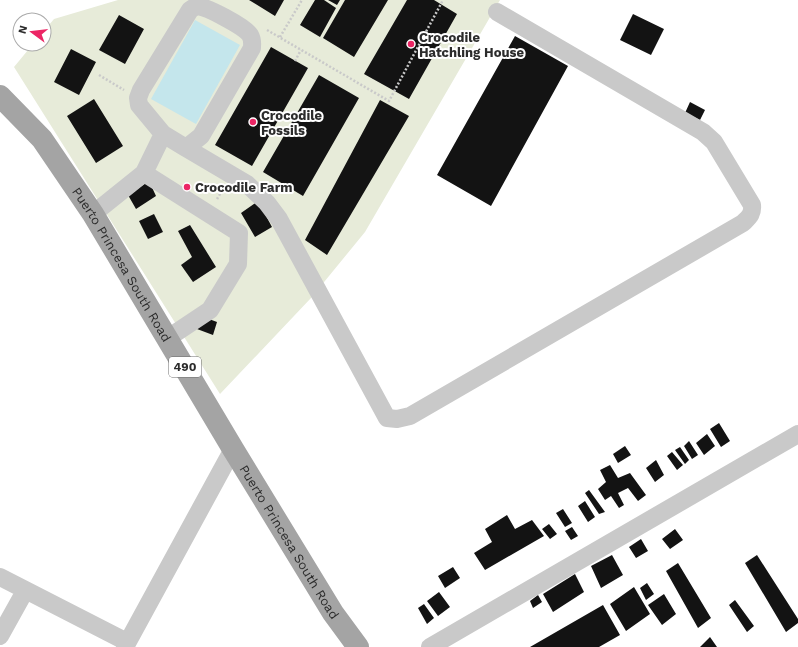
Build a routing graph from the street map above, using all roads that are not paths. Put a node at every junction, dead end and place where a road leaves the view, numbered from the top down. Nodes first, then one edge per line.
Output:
1 (496, 12) dead end
2 (0, 96) edge
3 (163, 134) junction
4 (186, 148) junction
5 (144, 172) junction
6 (93, 214) junction
7 (168, 338) junction
8 (798, 434) edge
9 (233, 449) junction
10 (0, 577) edge
11 (25, 591) junction
12 (0, 636) edge
13 (126, 645) edge
14 (358, 647) edge
15 (430, 647) edge

1 - 4 lane
2 - 6 main road, Puerto Princesa South Road / 490
3 - 4 lane
3 - 4 lane
3 - 5 lane
5 - 6 lane
5 - 7 lane
6 - 7 main road, Puerto Princesa South Road / 490
7 - 9 main road, Puerto Princesa South Road / 490
8 - 15 lane
9 - 13 lane
9 - 14 main road, Puerto Princesa South Road / 490
10 - 11 lane
11 - 12 lane
11 - 13 lane

